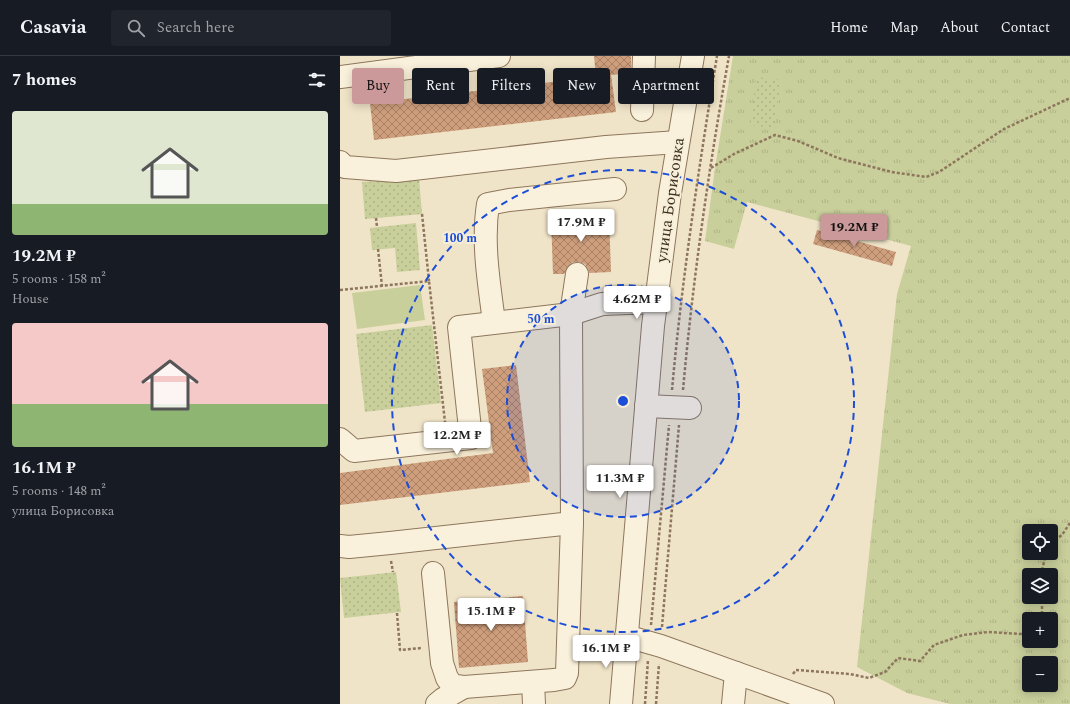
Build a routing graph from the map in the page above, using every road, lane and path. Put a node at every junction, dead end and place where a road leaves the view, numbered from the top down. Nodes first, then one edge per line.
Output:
1 (500, 56) edge
2 (644, 56) edge
3 (694, 56) edge
4 (718, 56) edge
5 (729, 56) edge
6 (379, 64) edge
7 (340, 77) edge
8 (1070, 98) edge
9 (642, 110) dead end
10 (678, 142) junction
11 (340, 162) edge
12 (711, 168) junction
13 (615, 189) dead end
14 (422, 214) dead end
15 (376, 218) dead end
16 (377, 227) dead end
17 (378, 249) dead end
18 (577, 274) dead end
19 (429, 281) junction
20 (382, 286) junction
21 (340, 290) edge
22 (656, 302) junction
23 (571, 314) junction
24 (494, 322) junction
25 (646, 406) junction
26 (680, 408) junction
27 (340, 439) edge
28 (447, 440) junction
29 (572, 523) junction
30 (1070, 523) edge
31 (1058, 538) edge
32 (340, 546) edge
33 (433, 573) dead end
34 (397, 613) dead end
35 (1022, 634) edge
36 (626, 636) junction
37 (655, 644) junction
38 (441, 647) junction
39 (736, 673) junction
40 (533, 682) junction
41 (464, 687) junction
42 (782, 690) junction
43 (438, 704) edge
44 (534, 704) edge
45 (621, 704) edge
46 (645, 704) edge
47 (656, 704) edge
48 (733, 704) edge
49 (823, 704) edge

1 - 6 street
2 - 9 street
3 - 10 street, улица Борисовка
4 - 26 path
5 - 12 path
6 - 7 street
8 - 12 path
10 - 11 street
10 - 22 street, улица Борисовка
12 - 26 path
13 - 24 street
14 - 19 path
15 - 16 path
17 - 20 path
18 - 23 street
19 - 20 path
19 - 28 path
20 - 21 path
22 - 23 street
22 - 25 street, улица Борисовка
23 - 24 street
23 - 29 street
24 - 28 street
25 - 26 street
25 - 36 street, улица Борисовка
26 - 37 path
26 - 37 path
27 - 28 street
29 - 32 street
29 - 40 street
30 - 31 path
33 - 38 street
34 - 38 path
35 - 42 path
36 - 37 street
36 - 45 street, улица Борисовка
37 - 39 street
37 - 46 path
37 - 47 path
38 - 41 street
39 - 42 street
39 - 48 street
40 - 41 street
40 - 44 street
41 - 43 street
42 - 49 street

